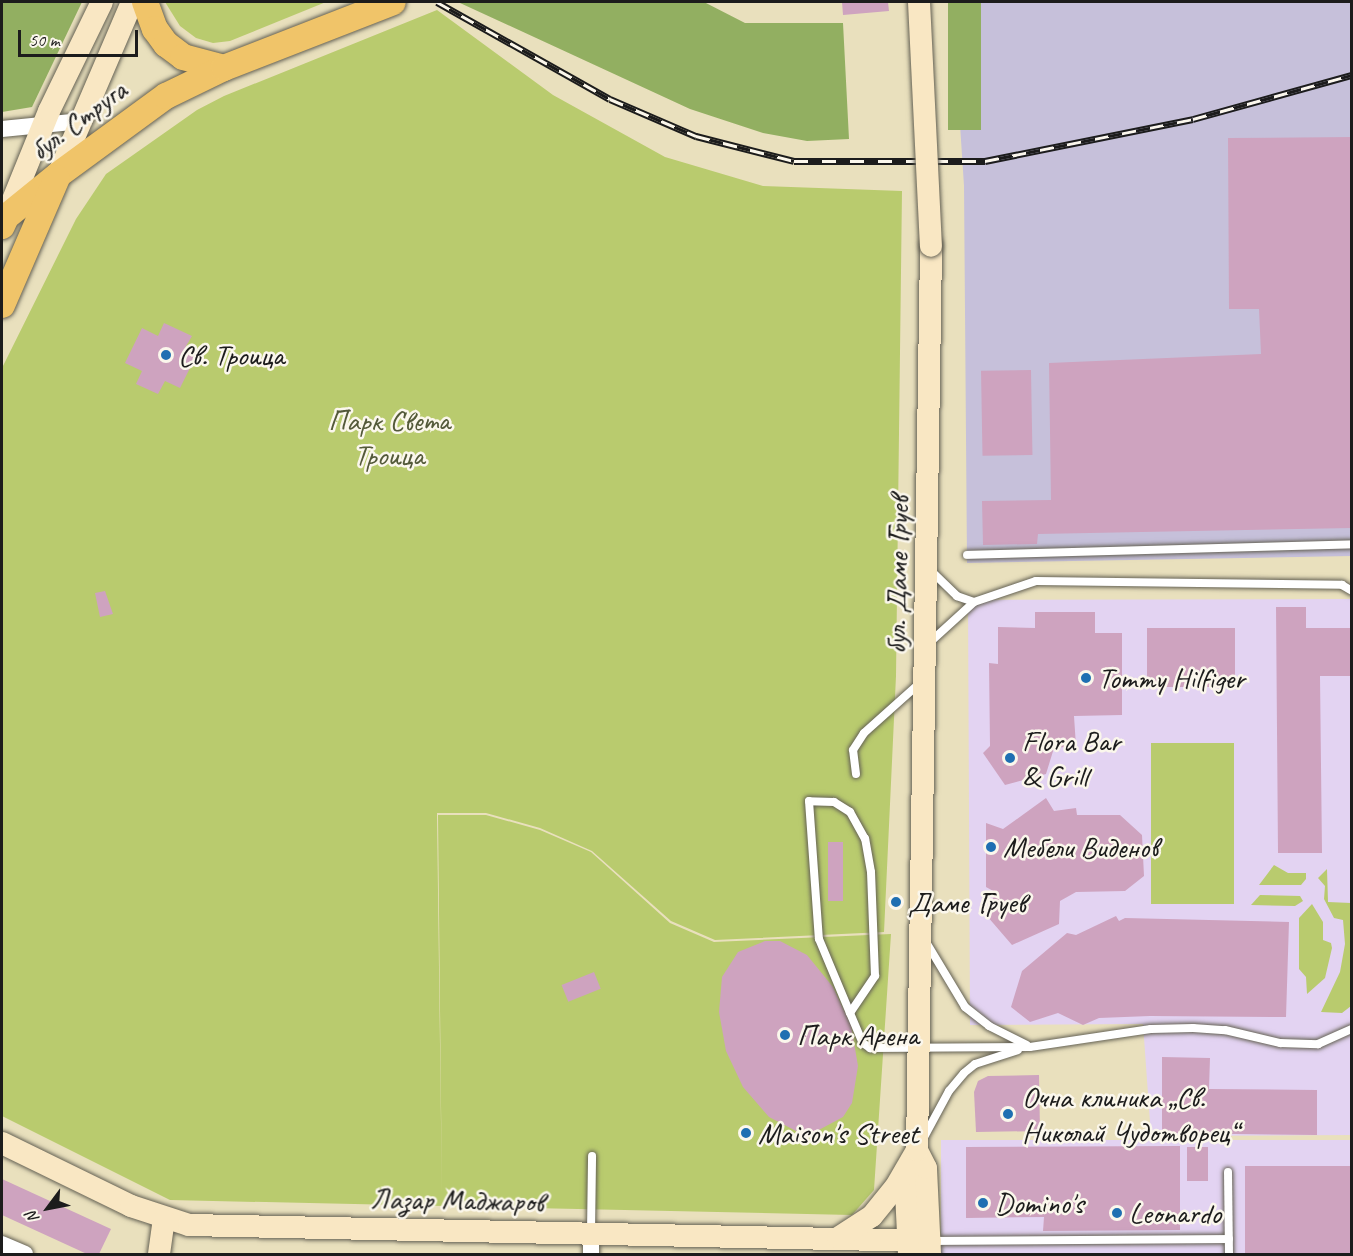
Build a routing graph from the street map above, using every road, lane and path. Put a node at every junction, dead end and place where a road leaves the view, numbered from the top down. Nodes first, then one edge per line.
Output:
1 (102, 2) edge
2 (132, 2) edge
3 (145, 2) edge
4 (393, 2) edge
5 (919, 2) edge
6 (224, 68) junction
7 (82, 121) junction
8 (43, 124) junction
9 (2, 129) edge
10 (58, 175) junction
11 (4, 221) edge
12 (2, 304) edge
13 (1352, 544) edge
14 (967, 555) dead end
15 (927, 567) junction
16 (1352, 591) edge
17 (974, 602) junction
18 (926, 646) junction
19 (925, 679) junction
20 (856, 774) dead end
21 (922, 936) junction
22 (850, 1013) junction
23 (1352, 1029) edge
24 (1030, 1047) junction
25 (920, 1049) junction
26 (2, 1143) edge
27 (917, 1150) junction
28 (592, 1156) dead end
29 (905, 1172) junction
30 (1228, 1172) dead end
31 (164, 1220) junction
32 (591, 1232) junction
33 (837, 1239) junction
34 (1229, 1239) junction
35 (2, 1244) edge
36 (919, 1247) edge
37 (25, 1254) edge
38 (159, 1254) edge
39 (591, 1254) edge
40 (865, 1254) edge
41 (1229, 1254) edge

1 - 8 main road
2 - 7 main road
3 - 6 main road
4 - 6 main road, бул. Струга
5 - 15 main road, бул. Даме Груев, bridge
6 - 10 main road, бул. Струга
7 - 8 street
7 - 10 main road
8 - 9 street
8 - 11 main road
10 - 11 main road, бул. Струга
10 - 12 main road
13 - 14 lane
15 - 17 lane
15 - 18 main road, бул. Даме Груев
16 - 17 lane
17 - 18 lane
18 - 19 main road, бул. Даме Груев
19 - 20 lane
19 - 21 main road, бул. Даме Груев
21 - 24 lane
21 - 25 main road, бул. Даме Груев
22 - 22 lane
22 - 25 lane
23 - 24 lane
24 - 25 lane
24 - 27 lane
25 - 27 main road, бул. Даме Груев
26 - 31 main road, Лазар Маджаров
27 - 29 main road, бул. Даме Груев
27 - 36 main road, бул. Даме Груев
28 - 32 lane
29 - 33 main road, бул. Даме Груев
29 - 36 main road
30 - 34 lane
31 - 32 main road, Лазар Маджаров
31 - 38 main road
32 - 33 main road, Лазар Маджаров
32 - 39 street
33 - 36 main road, Лазар Маджаров
33 - 40 main road
34 - 36 lane
34 - 41 lane
35 - 37 street

